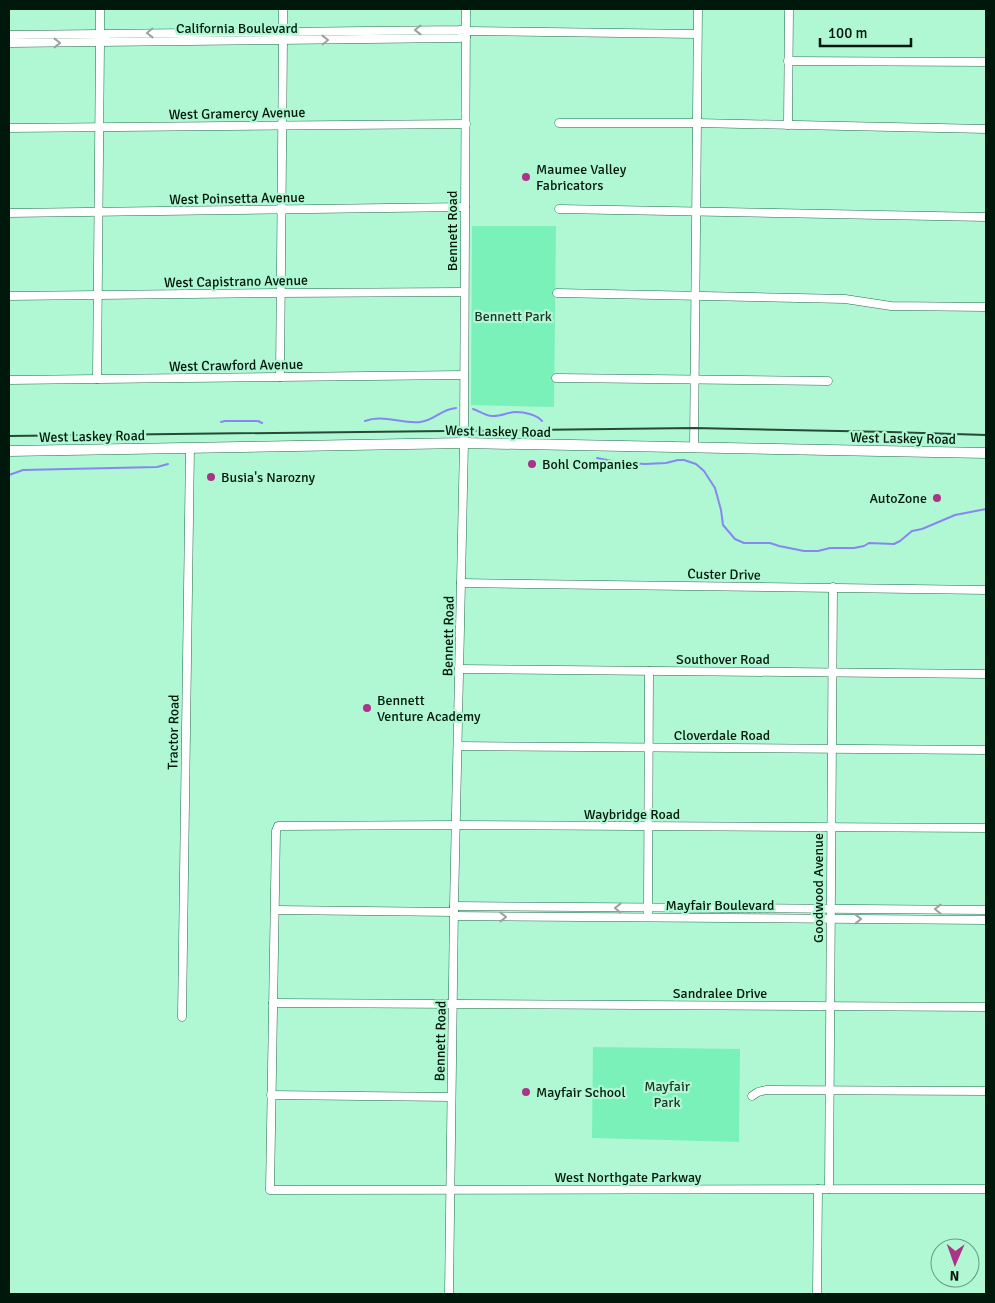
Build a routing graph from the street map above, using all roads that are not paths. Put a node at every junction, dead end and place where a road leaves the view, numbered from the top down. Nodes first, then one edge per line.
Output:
1 (100, 9) edge
2 (283, 9) edge
3 (466, 9) edge
4 (698, 9) edge
5 (789, 9) edge
6 (192, 32) junction
7 (283, 32) junction
8 (466, 32) junction
9 (100, 33) junction
10 (9, 34) edge
11 (697, 34) junction
12 (373, 35) junction
13 (192, 41) junction
14 (283, 41) junction
15 (100, 42) junction
16 (9, 43) edge
17 (788, 61) junction
18 (986, 62) edge
19 (559, 123) dead end
20 (697, 123) junction
21 (466, 124) junction
22 (282, 125) junction
23 (788, 125) junction
24 (99, 127) junction
25 (9, 128) edge
26 (986, 129) edge
27 (465, 208) junction
28 (559, 209) dead end
29 (282, 210) junction
30 (696, 211) junction
31 (99, 212) junction
32 (9, 213) edge
33 (986, 217) edge
34 (281, 292) junction
35 (464, 292) junction
36 (557, 293) dead end
37 (98, 295) junction
38 (695, 295) junction
39 (9, 296) edge
40 (986, 307) edge
41 (464, 374) junction
42 (280, 377) junction
43 (556, 378) dead end
44 (98, 379) junction
45 (694, 379) junction
46 (9, 380) edge
47 (828, 381) dead end
48 (464, 443) junction
49 (190, 448) junction
50 (694, 448) junction
51 (9, 452) edge
52 (986, 453) edge
53 (461, 583) junction
54 (833, 587) junction
55 (986, 590) edge
56 (460, 669) junction
57 (649, 671) junction
58 (832, 673) junction
59 (986, 674) edge
60 (458, 746) junction
61 (649, 747) junction
62 (832, 748) junction
63 (986, 750) edge
64 (456, 825) junction
65 (648, 826) junction
66 (831, 827) junction
67 (986, 828) edge
68 (648, 908) junction
69 (831, 908) junction
70 (275, 910) junction
71 (986, 910) edge
72 (454, 912) junction
73 (648, 918) junction
74 (831, 919) junction
75 (986, 920) edge
76 (273, 1003) junction
77 (453, 1004) junction
78 (830, 1006) junction
79 (986, 1007) edge
80 (182, 1017) dead end
81 (830, 1090) junction
82 (986, 1091) edge
83 (272, 1095) junction
84 (752, 1096) dead end
85 (451, 1097) junction
86 (818, 1189) junction
87 (829, 1189) junction
88 (986, 1189) edge
89 (450, 1190) junction
90 (449, 1294) edge
91 (818, 1294) edge

1 - 9 street
2 - 7 street
3 - 8 street, Bennett Road
4 - 11 street
5 - 17 street
6 - 7 street, California Boulevard
6 -> 9 street, California Boulevard
6 - 13 street
7 - 12 street, California Boulevard
7 - 14 street
8 - 11 street, California Boulevard
8 - 12 street, California Boulevard
8 - 21 street, Bennett Road
9 - 10 street, California Boulevard
9 - 15 street
11 - 20 street
14 -> 12 street, California Boulevard
13 - 14 street, California Boulevard
13 - 15 street, California Boulevard
14 - 22 street
16 -> 15 street, California Boulevard
15 - 24 street
17 - 18 street
17 - 23 street
19 - 20 street
20 - 23 street
20 - 30 street
21 - 22 street, West Gramercy Avenue
21 - 27 street, Bennett Road
22 - 24 street, West Gramercy Avenue
22 - 29 street
23 - 26 street
24 - 25 street, West Gramercy Avenue
24 - 31 street
27 - 29 street, West Poinsetta Avenue
27 - 35 street, Bennett Road
28 - 30 street
29 - 31 street, West Poinsetta Avenue
29 - 34 street
30 - 33 street
30 - 38 street
31 - 32 street, West Poinsetta Avenue
31 - 37 street
34 - 35 street, West Capistrano Avenue
34 - 37 street, West Capistrano Avenue
34 - 42 street
35 - 41 street, Bennett Road
36 - 38 street
37 - 39 street, West Capistrano Avenue
37 - 44 street
38 - 40 street
38 - 45 street
41 - 42 street, West Crawford Avenue
41 - 48 street, Bennett Road
42 - 44 street, West Crawford Avenue
43 - 45 street
44 - 46 street, West Crawford Avenue
45 - 47 street
45 - 50 street
48 - 49 main road, West Laskey Road
48 - 50 main road, West Laskey Road
48 - 53 street, Bennett Road
49 - 51 main road, West Laskey Road
49 - 80 street, Tractor Road
50 - 52 main road, West Laskey Road
53 - 54 street, Custer Drive
53 - 56 street, Bennett Road
54 - 55 street, Custer Drive
54 - 58 street, Goodwood Avenue
56 - 57 street, Southover Road
56 - 60 street, Bennett Road
57 - 58 street, Southover Road
57 - 61 street
58 - 59 street, Southover Road
58 - 62 street, Goodwood Avenue
60 - 61 street, Cloverdale Road
60 - 64 street, Bennett Road
61 - 62 street, Cloverdale Road
61 - 65 street
62 - 63 street, Cloverdale Road
62 - 66 street, Goodwood Avenue
64 - 65 street, Waybridge Road
64 - 70 street, Waybridge Road
64 - 72 street, Bennett Road
65 - 66 street, Waybridge Road
65 - 68 street
66 - 67 street, Waybridge Road
66 - 69 street, Goodwood Avenue
68 - 69 street, Mayfair Boulevard
68 -> 72 street, Mayfair Boulevard
68 - 73 street
71 -> 69 street, Mayfair Boulevard
69 - 74 street, Goodwood Avenue
70 - 72 street, Mayfair Boulevard
70 - 76 street
72 -> 73 street, Mayfair Boulevard
72 - 77 street, Bennett Road
73 - 74 street, Mayfair Boulevard
74 -> 75 street, Mayfair Boulevard
74 - 78 street, Goodwood Avenue
76 - 77 street, Sandralee Drive
76 - 83 street
77 - 78 street, Sandralee Drive
77 - 85 street, Bennett Road
78 - 79 street, Sandralee Drive
78 - 81 street, Goodwood Avenue
81 - 82 street
81 - 84 street
81 - 87 street, Goodwood Avenue
83 - 85 street
83 - 89 street, West Northgate Parkway
85 - 89 street, Bennett Road
86 - 87 street, West Northgate Parkway
86 - 89 street, West Northgate Parkway
86 - 91 street
87 - 88 street, West Northgate Parkway
89 - 90 street, Bennett Road

